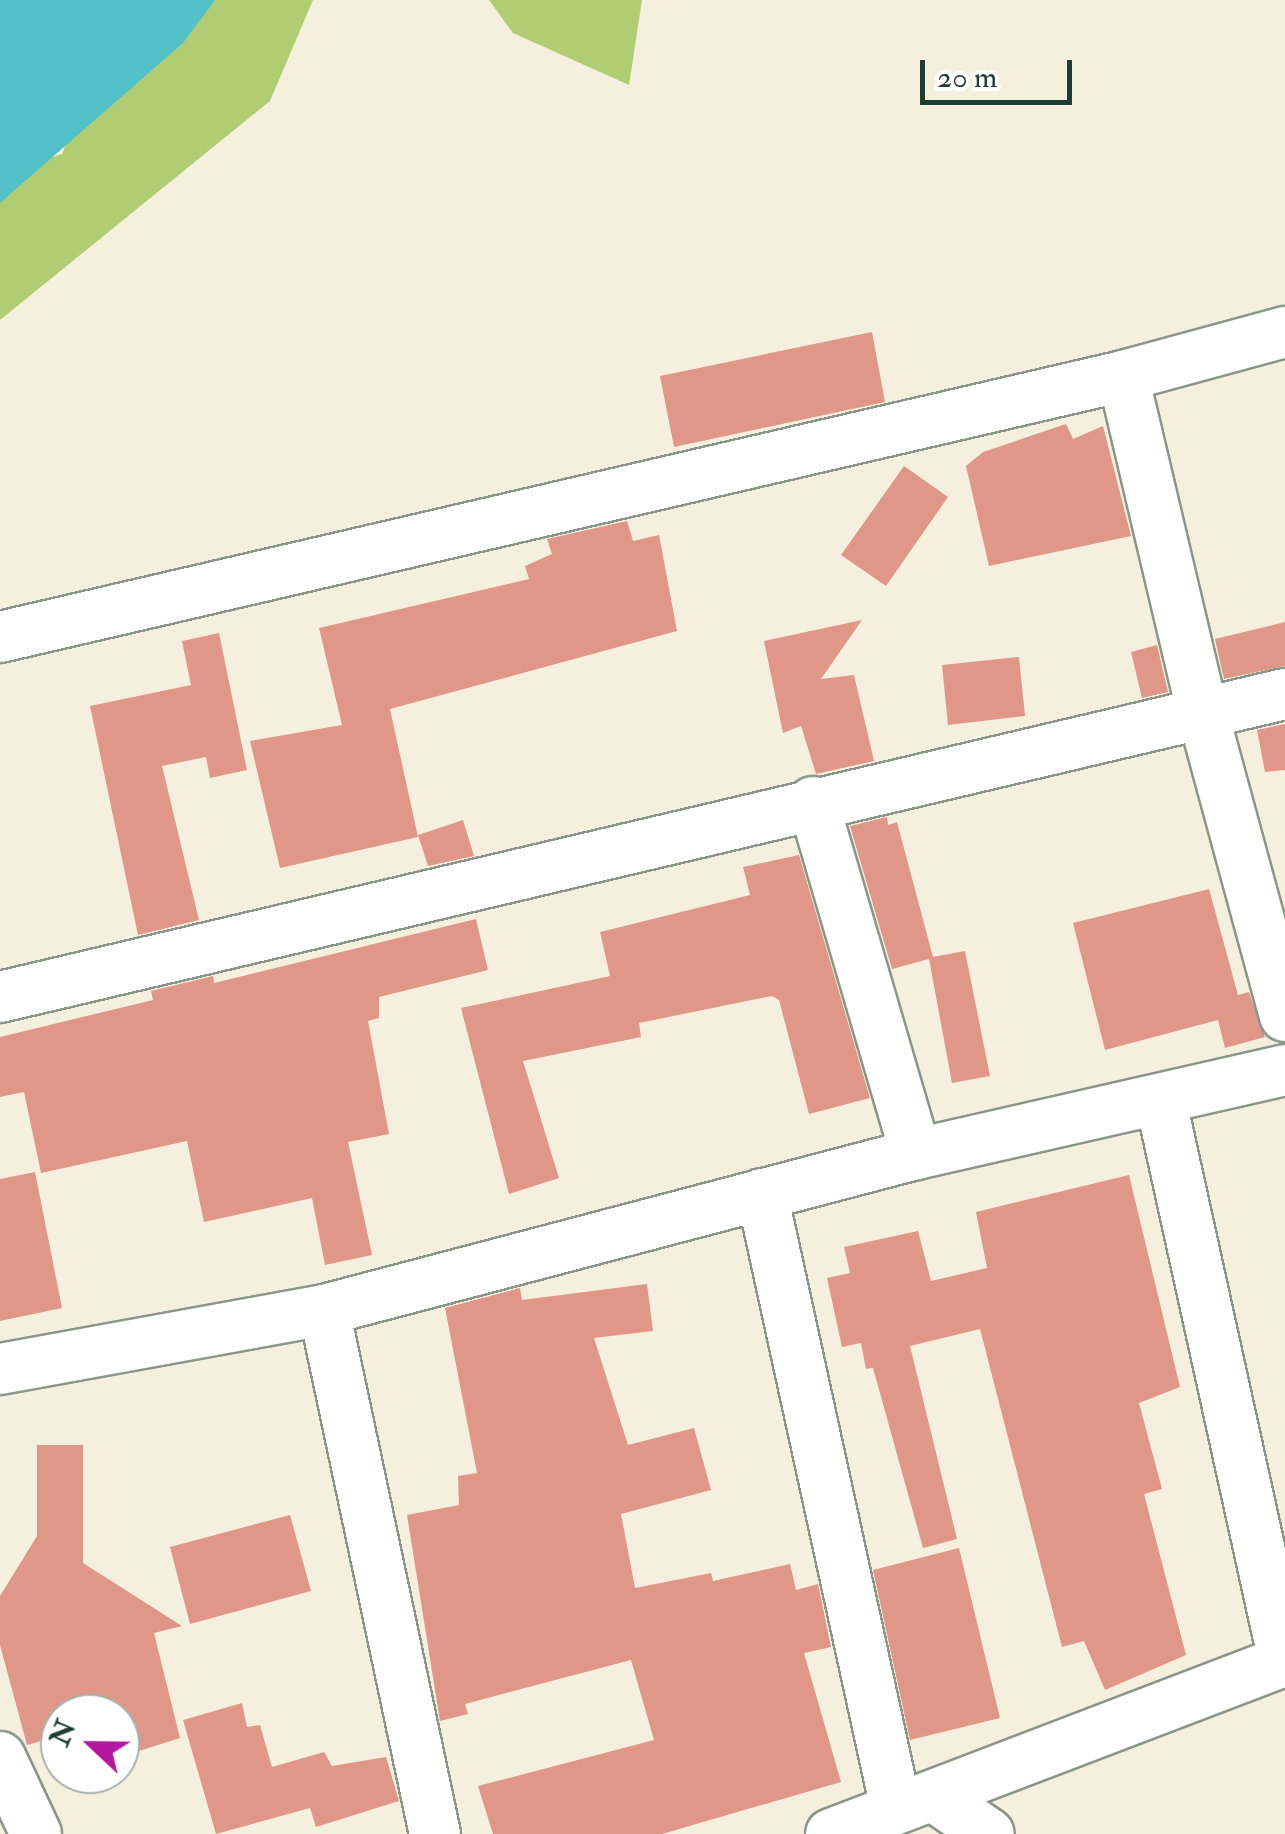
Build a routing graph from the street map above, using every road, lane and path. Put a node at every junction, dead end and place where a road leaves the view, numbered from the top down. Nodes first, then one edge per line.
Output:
1 (1285, 332) edge
2 (1123, 376) junction
3 (0, 637) edge
4 (1285, 694) edge
5 (1203, 714) junction
6 (813, 802) junction
7 (0, 997) edge
8 (1285, 1016) edge
9 (1285, 1070) edge
10 (1161, 1102) junction
11 (916, 1154) junction
12 (762, 1194) junction
13 (324, 1310) junction
14 (0, 1369) edge
15 (1284, 1661) edge
16 (0, 1757) edge
17 (916, 1802) junction
18 (36, 1834) edge
19 (435, 1834) edge
20 (831, 1834) edge
21 (988, 1834) edge

1 - 2 street
2 - 3 street
2 - 5 street
4 - 5 street
5 - 6 street
5 - 8 street
6 - 7 street
6 - 11 street
9 - 10 street
10 - 11 street
10 - 15 street
11 - 12 street
12 - 13 street
12 - 17 street
13 - 14 street
13 - 19 street
15 - 17 street
16 - 18 street
17 - 20 street
17 - 21 street

